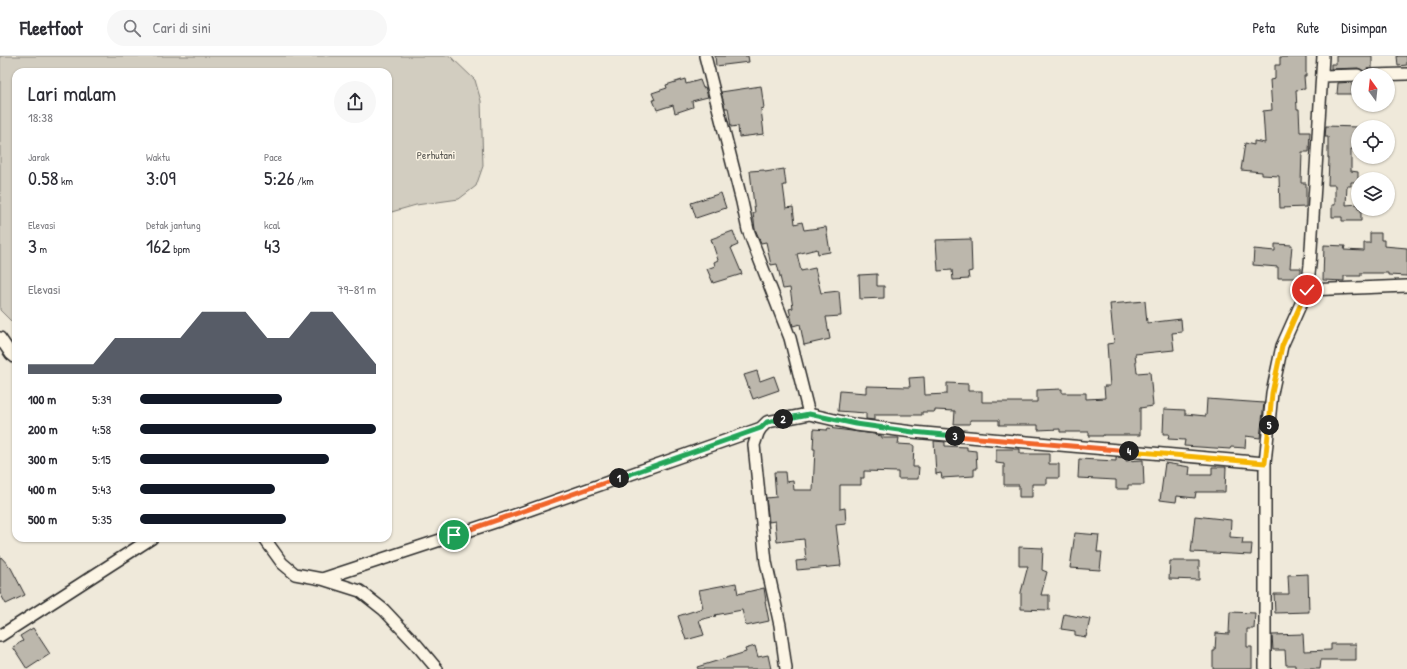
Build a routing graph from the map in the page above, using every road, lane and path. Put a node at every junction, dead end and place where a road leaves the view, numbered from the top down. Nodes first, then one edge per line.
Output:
1 (705, 56) edge
2 (1323, 56) edge
3 (1395, 74) edge
4 (1407, 74) edge
5 (1351, 75) edge
6 (1322, 76) junction
7 (1407, 286) edge
8 (1307, 290) junction
9 (0, 338) edge
10 (12, 355) edge
11 (809, 414) junction
12 (761, 428) junction
13 (1265, 463) junction
14 (146, 542) edge
15 (267, 542) edge
16 (322, 579) junction
17 (0, 636) edge
18 (437, 669) edge
19 (786, 669) edge
20 (1265, 669) edge

1 - 11 street
2 - 6 street
3 - 4 street
5 - 6 street
6 - 8 street
7 - 8 street
8 - 13 street
9 - 10 street
11 - 12 street
11 - 13 street
12 - 16 street
12 - 19 street
13 - 20 street
14 - 17 street
15 - 16 street
16 - 18 street

